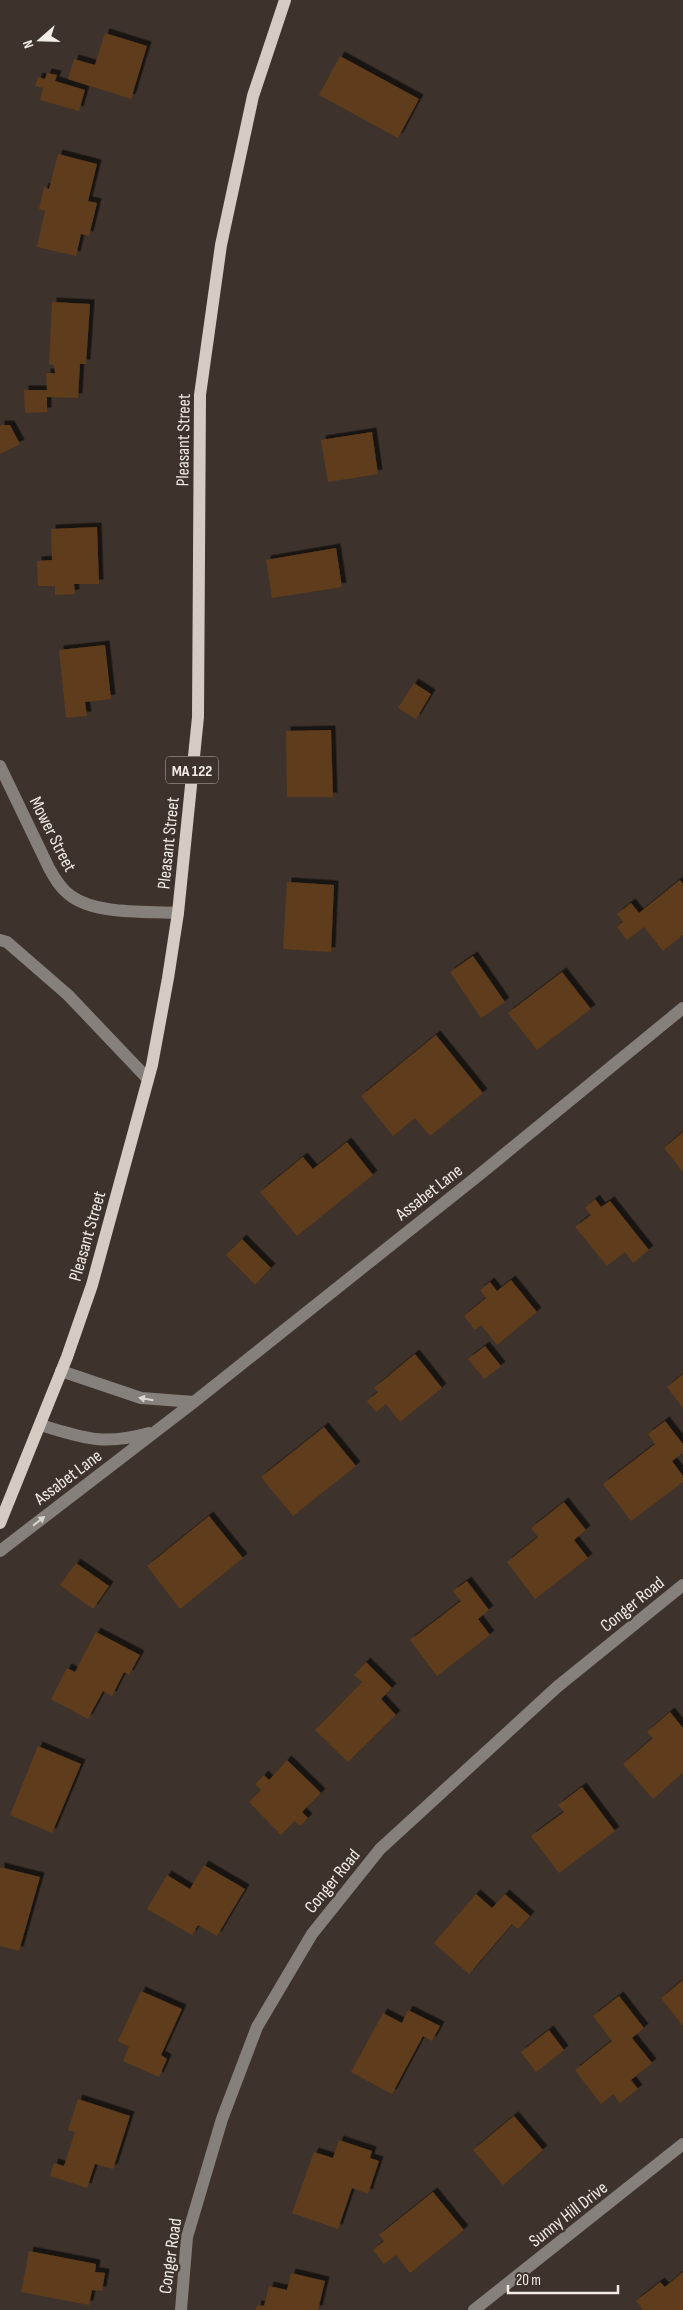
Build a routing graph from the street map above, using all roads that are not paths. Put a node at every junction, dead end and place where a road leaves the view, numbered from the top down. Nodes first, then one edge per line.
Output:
1 (285, 0) edge
2 (0, 766) edge
3 (178, 913) junction
4 (0, 940) edge
5 (683, 1008) edge
6 (148, 1079) junction
7 (61, 1370) junction
8 (194, 1402) junction
9 (40, 1425) junction
10 (157, 1430) junction
11 (0, 1523) edge
12 (0, 1551) edge
13 (683, 1585) edge
14 (683, 2144) edge
15 (181, 2310) edge
16 (474, 2310) edge

1 - 3 main road, Pleasant Street / MA 122
2 - 3 street, Mower Street
3 - 6 main road, Pleasant Street / MA 122
4 - 6 street
5 - 8 street, Assabet Lane
6 - 7 main road, Pleasant Street / MA 122
8 -> 7 street
7 - 9 main road, Pleasant Street / MA 122
8 - 10 street, Assabet Lane
9 - 10 street, Assabet Lane
9 - 11 main road, Pleasant Street / MA 122
12 -> 10 street, Assabet Lane
13 - 15 street, Conger Road
14 - 16 street, Sunny Hill Drive

